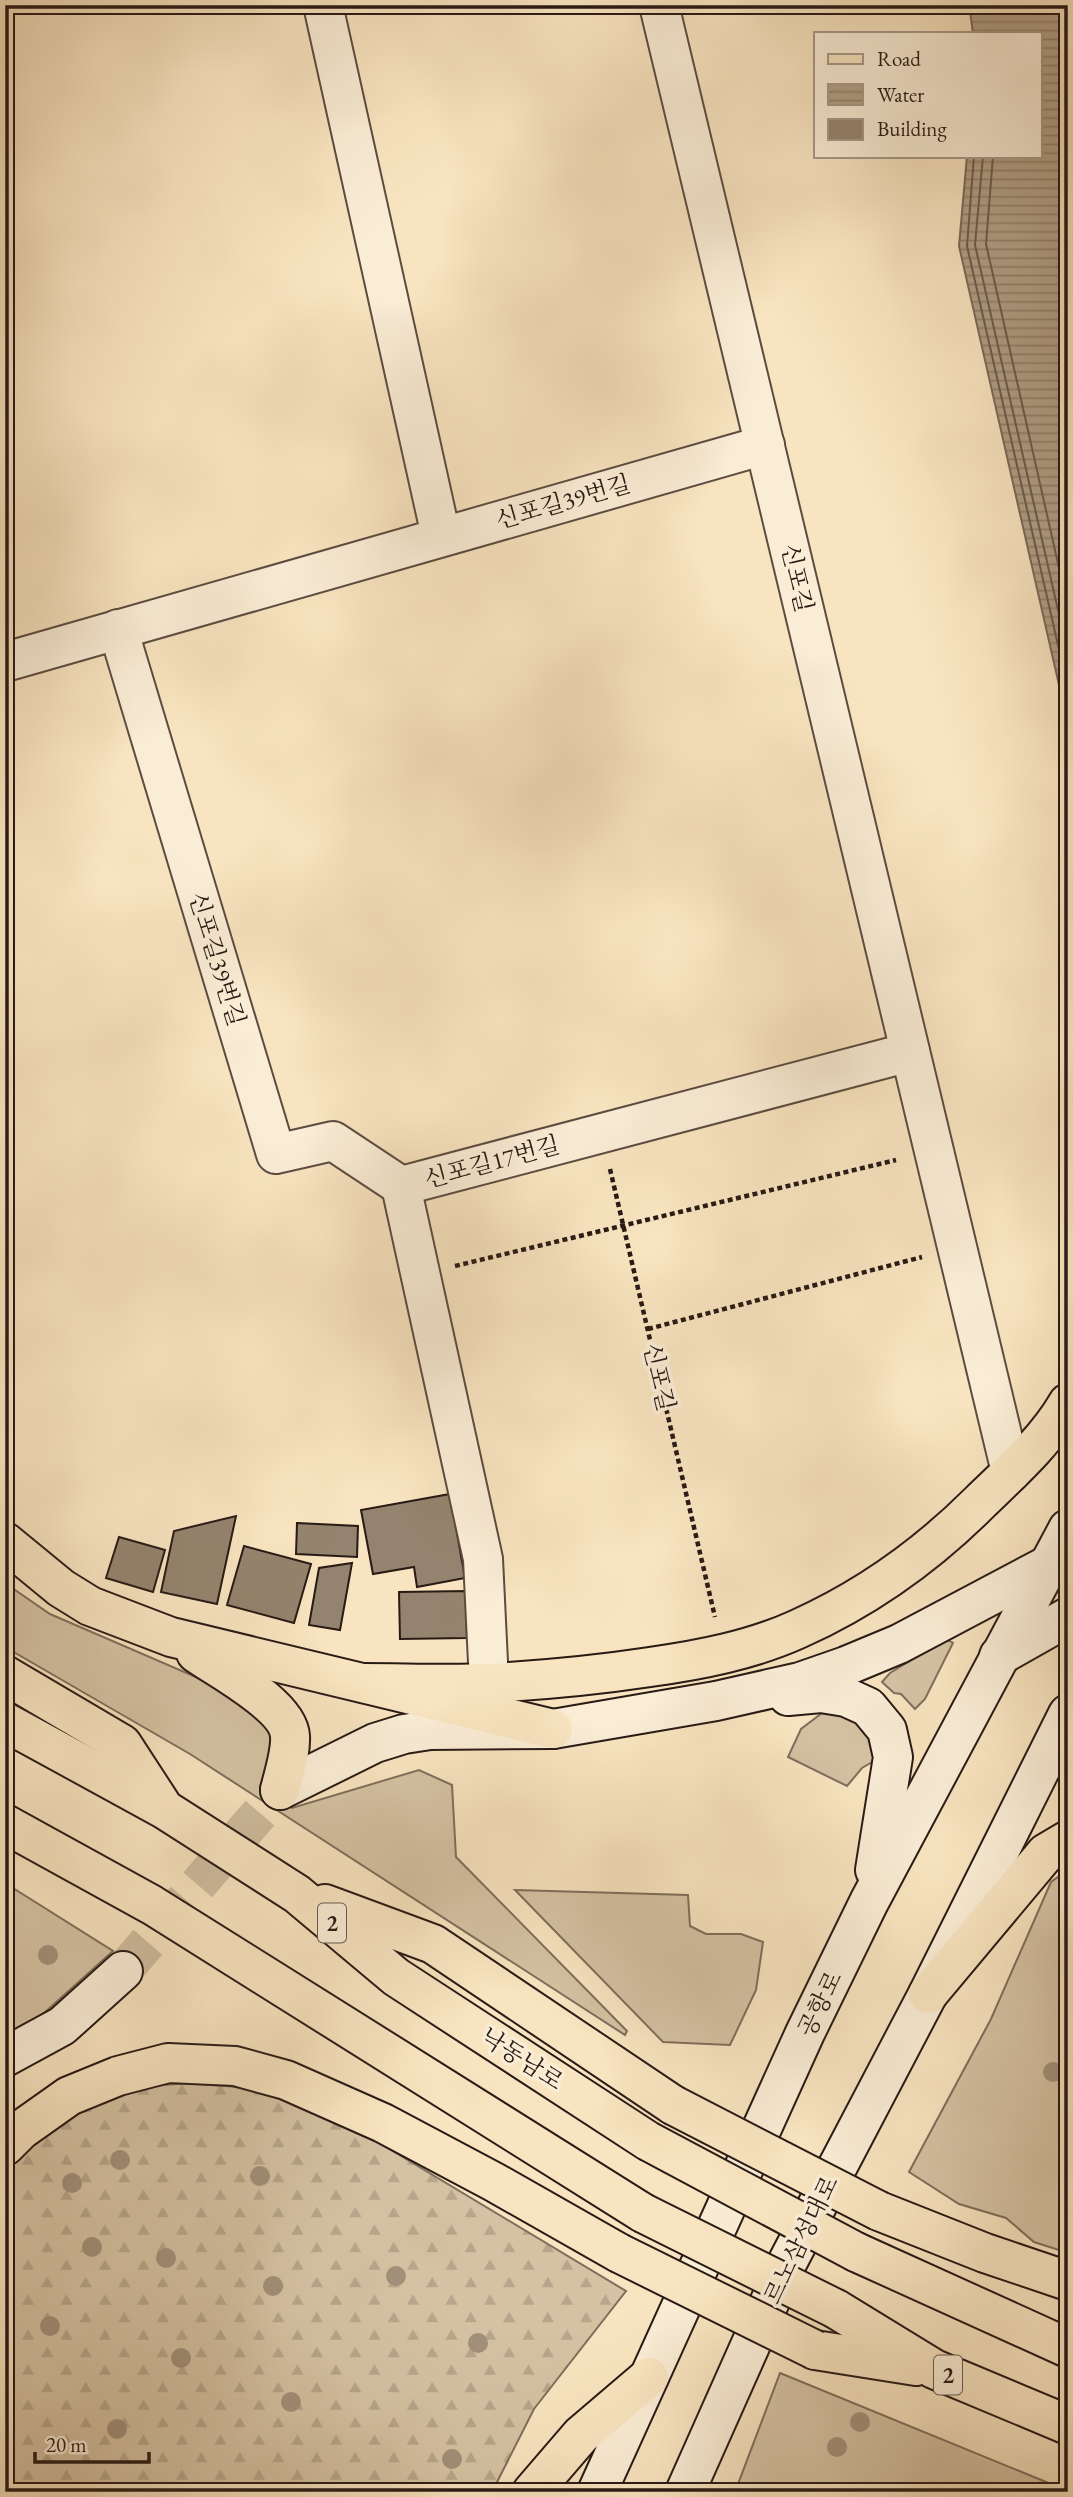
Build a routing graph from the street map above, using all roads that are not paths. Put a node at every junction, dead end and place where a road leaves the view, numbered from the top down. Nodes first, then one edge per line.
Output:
1 (323, 5) edge
2 (659, 5) edge
3 (765, 445) junction
4 (442, 536) junction
5 (118, 629) junction
6 (5, 662) edge
7 (911, 1052) junction
8 (401, 1186) junction
9 (1068, 1403) edge
10 (1011, 1472) junction
11 (1068, 1529) edge
12 (11, 1549) edge
13 (1058, 1559) edge
14 (1068, 1617) edge
15 (171, 1637) junction
16 (999, 1656) junction
17 (5, 1675) edge
18 (364, 1683) junction
19 (489, 1683) junction
20 (716, 1701) junction
21 (1068, 1714) edge
22 (5, 1722) edge
23 (553, 1729) junction
24 (280, 1790) joint
25 (164, 1809) junction
26 (5, 1824) edge
27 (1068, 1840) edge
28 (297, 1894) junction
29 (869, 1902) junction
30 (123, 1971) tunnel mouth
31 (928, 1994) junction
32 (5, 2057) edge
33 (5, 2146) edge
34 (1068, 2281) edge
35 (1068, 2348) edge
36 (934, 2369) junction
37 (649, 2377) junction
38 (1068, 2425) edge
39 (533, 2492) edge
40 (597, 2492) edge
41 (685, 2492) edge

1 - 4 street
2 - 3 street, 신포길
3 - 4 street, 신포길39번길
3 - 7 street, 신포길
4 - 5 street, 신포길39번길
5 - 6 street, 신포길39번길
5 - 8 street, 신포길39번길
7 - 8 street, 신포길17번길
7 - 10 street, 신포길
8 - 19 street, 신포길17번길
9 - 10 main road
10 - 19 main road
11 - 13 street, 공항로
12 - 15 main road
13 - 16 street, 공항로
13 - 20 street
14 - 16 street
15 - 18 main road
15 - 24 main road
16 - 29 street, 공항로
17 - 25 main road
18 - 19 main road
18 - 23 main road
20 - 23 street
20 - 29 street
21 - 31 street
22 - 25 main road, 낙동남로 / 2
23 - 24 street
25 - 28 main road, 낙동남로 / 2
26 - 36 main road, 2, bridge
27 - 31 main road
28 - 34 main road, bridge
28 - 35 main road, 낙동남로 / 2, bridge
29 - 37 street, 공항로
30 - 32 street
31 - 41 street, 르노삼성대로
33 - 36 main road, bridge
36 - 38 main road, 2
37 - 39 main road
37 - 40 street, 공항로

